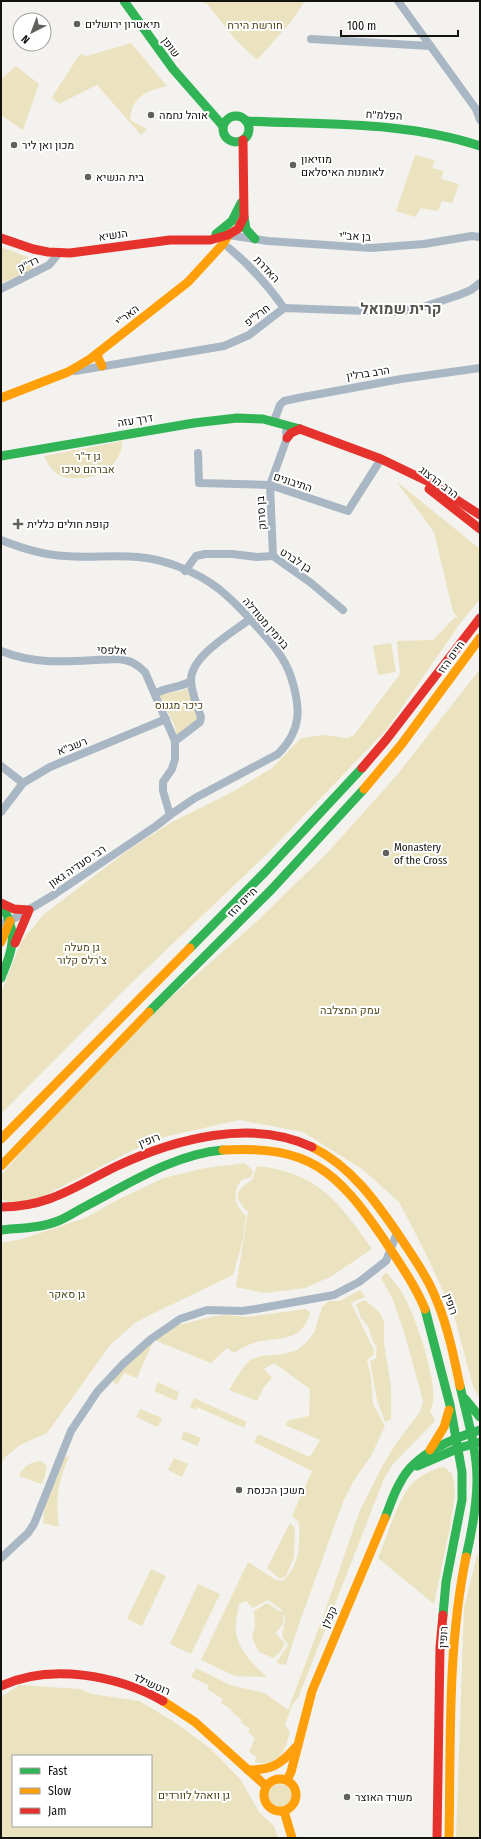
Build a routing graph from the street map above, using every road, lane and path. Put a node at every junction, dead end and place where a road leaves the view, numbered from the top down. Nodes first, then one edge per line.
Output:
1 (124, 1) edge
2 (398, 1) edge
3 (311, 39) dead end
4 (430, 46) junction
5 (204, 104) junction
6 (231, 117) junction
7 (480, 120) edge
8 (246, 121) junction
9 (284, 122) junction
10 (223, 126) junction
11 (248, 131) junction
12 (228, 139) junction
13 (242, 140) junction
14 (480, 146) edge
15 (243, 171) junction
16 (241, 216) junction
17 (216, 234) junction
18 (228, 235) junction
19 (480, 237) edge
20 (1, 238) edge
21 (255, 239) junction
22 (170, 240) junction
23 (195, 240) junction
24 (229, 248) dead end
25 (60, 253) junction
26 (209, 260) junction
27 (480, 283) edge
28 (1, 289) edge
29 (284, 308) junction
30 (98, 353) junction
31 (102, 366) junction
32 (480, 368) edge
33 (68, 372) junction
34 (1, 398) edge
35 (274, 422) junction
36 (283, 424) junction
37 (300, 429) junction
38 (287, 438) junction
39 (198, 452) dead end
40 (1, 456) edge
41 (381, 459) junction
42 (270, 485) junction
43 (480, 515) edge
44 (480, 529) edge
45 (1, 541) edge
46 (273, 556) junction
47 (185, 571) junction
48 (343, 610) dead end
49 (480, 618) edge
50 (250, 619) junction
51 (480, 638) edge
52 (1, 651) edge
53 (191, 681) junction
54 (155, 694) junction
55 (166, 719) junction
56 (175, 741) junction
57 (1, 766) edge
58 (24, 783) junction
59 (1, 812) edge
60 (170, 815) junction
61 (156, 826) joint
62 (1, 903) edge
63 (29, 910) junction
64 (5, 922) edge
65 (1, 942) edge
66 (13, 947) junction
67 (1, 978) edge
68 (1, 1139) edge
69 (1, 1166) edge
70 (4, 1206) edge
71 (24, 1228) junction
72 (1, 1230) edge
73 (397, 1233) junction
74 (1, 1235) edge
75 (391, 1250) junction
76 (462, 1393) junction
77 (450, 1405) junction
78 (480, 1417) edge
79 (480, 1430) edge
80 (470, 1433) junction
81 (457, 1437) junction
82 (476, 1443) edge
83 (458, 1448) junction
84 (428, 1452) junction
85 (436, 1458) junction
86 (409, 1469) junction
87 (462, 1472) junction
88 (480, 1483) edge
89 (477, 1493) junction
90 (1, 1558) edge
91 (1, 1686) edge
92 (297, 1746) junction
93 (246, 1767) junction
94 (287, 1780) junction
95 (266, 1786) junction
96 (284, 1811) junction
97 (292, 1838) edge
98 (437, 1838) edge
99 (449, 1838) edge

1 - 5 street, שופן
2 - 4 street
3 - 4 street
4 - 7 street
5 - 6 street, שופן
5 - 10 street, שופן
6 - 8 street
6 - 10 street
8 - 9 street, הפלמ"ח
8 - 11 street
9 - 11 street, הפלמ"ח
9 - 14 street, הפלמ"ח
10 - 12 street
11 - 13 street
12 - 13 street
12 - 15 street
13 - 15 street
15 - 16 street
16 - 17 street
16 - 18 street, האר"י
16 - 21 street
17 - 18 street, הנשיא
17 - 22 street, הנשיא
18 - 21 street, בן אב"י
18 - 23 street, הנשיא
18 - 26 street, האר"י
19 - 21 street, בן אב"י
20 - 25 street, הנשיא
22 - 23 street, הנשיא
22 - 25 street, הנשיא
23 - 26 street
24 - 29 street, האדרת
25 - 28 street, רד"ק
26 - 30 street, האר"י
27 - 29 street, חרל"פ
29 - 31 street, חרל"פ
30 - 31 street
30 - 33 street, האר"י
31 - 33 street, חרל"פ
32 - 35 street, הרב ברלין
33 - 34 street, האר"י
35 - 36 street, הרב הרצוג
35 - 40 street, דרך עזה
36 - 37 street, הרב הרצוג
36 - 38 street
37 - 38 street
37 - 41 street, הרב הרצוג
38 - 42 street, בן סרוק
39 - 42 street, התיבונים
41 - 42 street, התיבונים
41 - 43 street, הרב הרצוג
41 - 44 street, הרב הרצוג
42 - 46 street, בן סרוק
45 - 47 street, בנימין מטודלה
46 - 47 street, בן לברט
46 - 48 street, בן לברט
47 - 50 street, בנימין מטודלה
49 - 68 street, חיים הזז
50 - 53 street
50 - 60 street, בנימין מטודלה
51 - 69 street, חיים הזז
52 - 54 street, אלפסי
53 - 54 street
53 - 56 street
54 - 55 street, אלפסי
55 - 56 street, אלפסי
55 - 58 street, רשב"א
56 - 60 street
57 - 58 street
58 - 59 street, רשב"א
60 - 61 street, בנימין מטודלה
61 - 63 street, רבי סעדיה גאון
62 - 63 street
62 - 64 street
63 - 64 street, רבי סעדיה גאון
63 - 66 street
64 - 65 street
64 - 66 street
66 - 67 street
70 - 73 street, רופין
71 - 72 street, רופין
71 - 74 street
71 - 75 street, רופין
73 - 75 street
73 - 76 street, רופין
75 - 77 street, רופין
75 - 90 street
76 - 78 street
76 - 80 street, רופין
77 - 81 street, רופין
77 - 84 street
79 - 80 street, קפלן
80 - 81 street, קפלן
80 - 82 street, רופין
81 - 83 street, רופין
81 - 84 street, קפלן
82 - 83 street
82 - 89 street, רופין
83 - 85 street
83 - 87 street, רופין
84 - 86 street, קפלן
85 - 86 street
85 - 87 street
86 - 92 street, קפלן
87 - 98 street, רופין
88 - 89 street
89 - 99 street, רופין
91 - 93 street, רוטשילד
92 - 93 street
92 - 94 street, קפלן
93 - 95 street, רוטשילד
94 - 95 street
94 - 96 street
95 - 96 street
96 - 97 street

